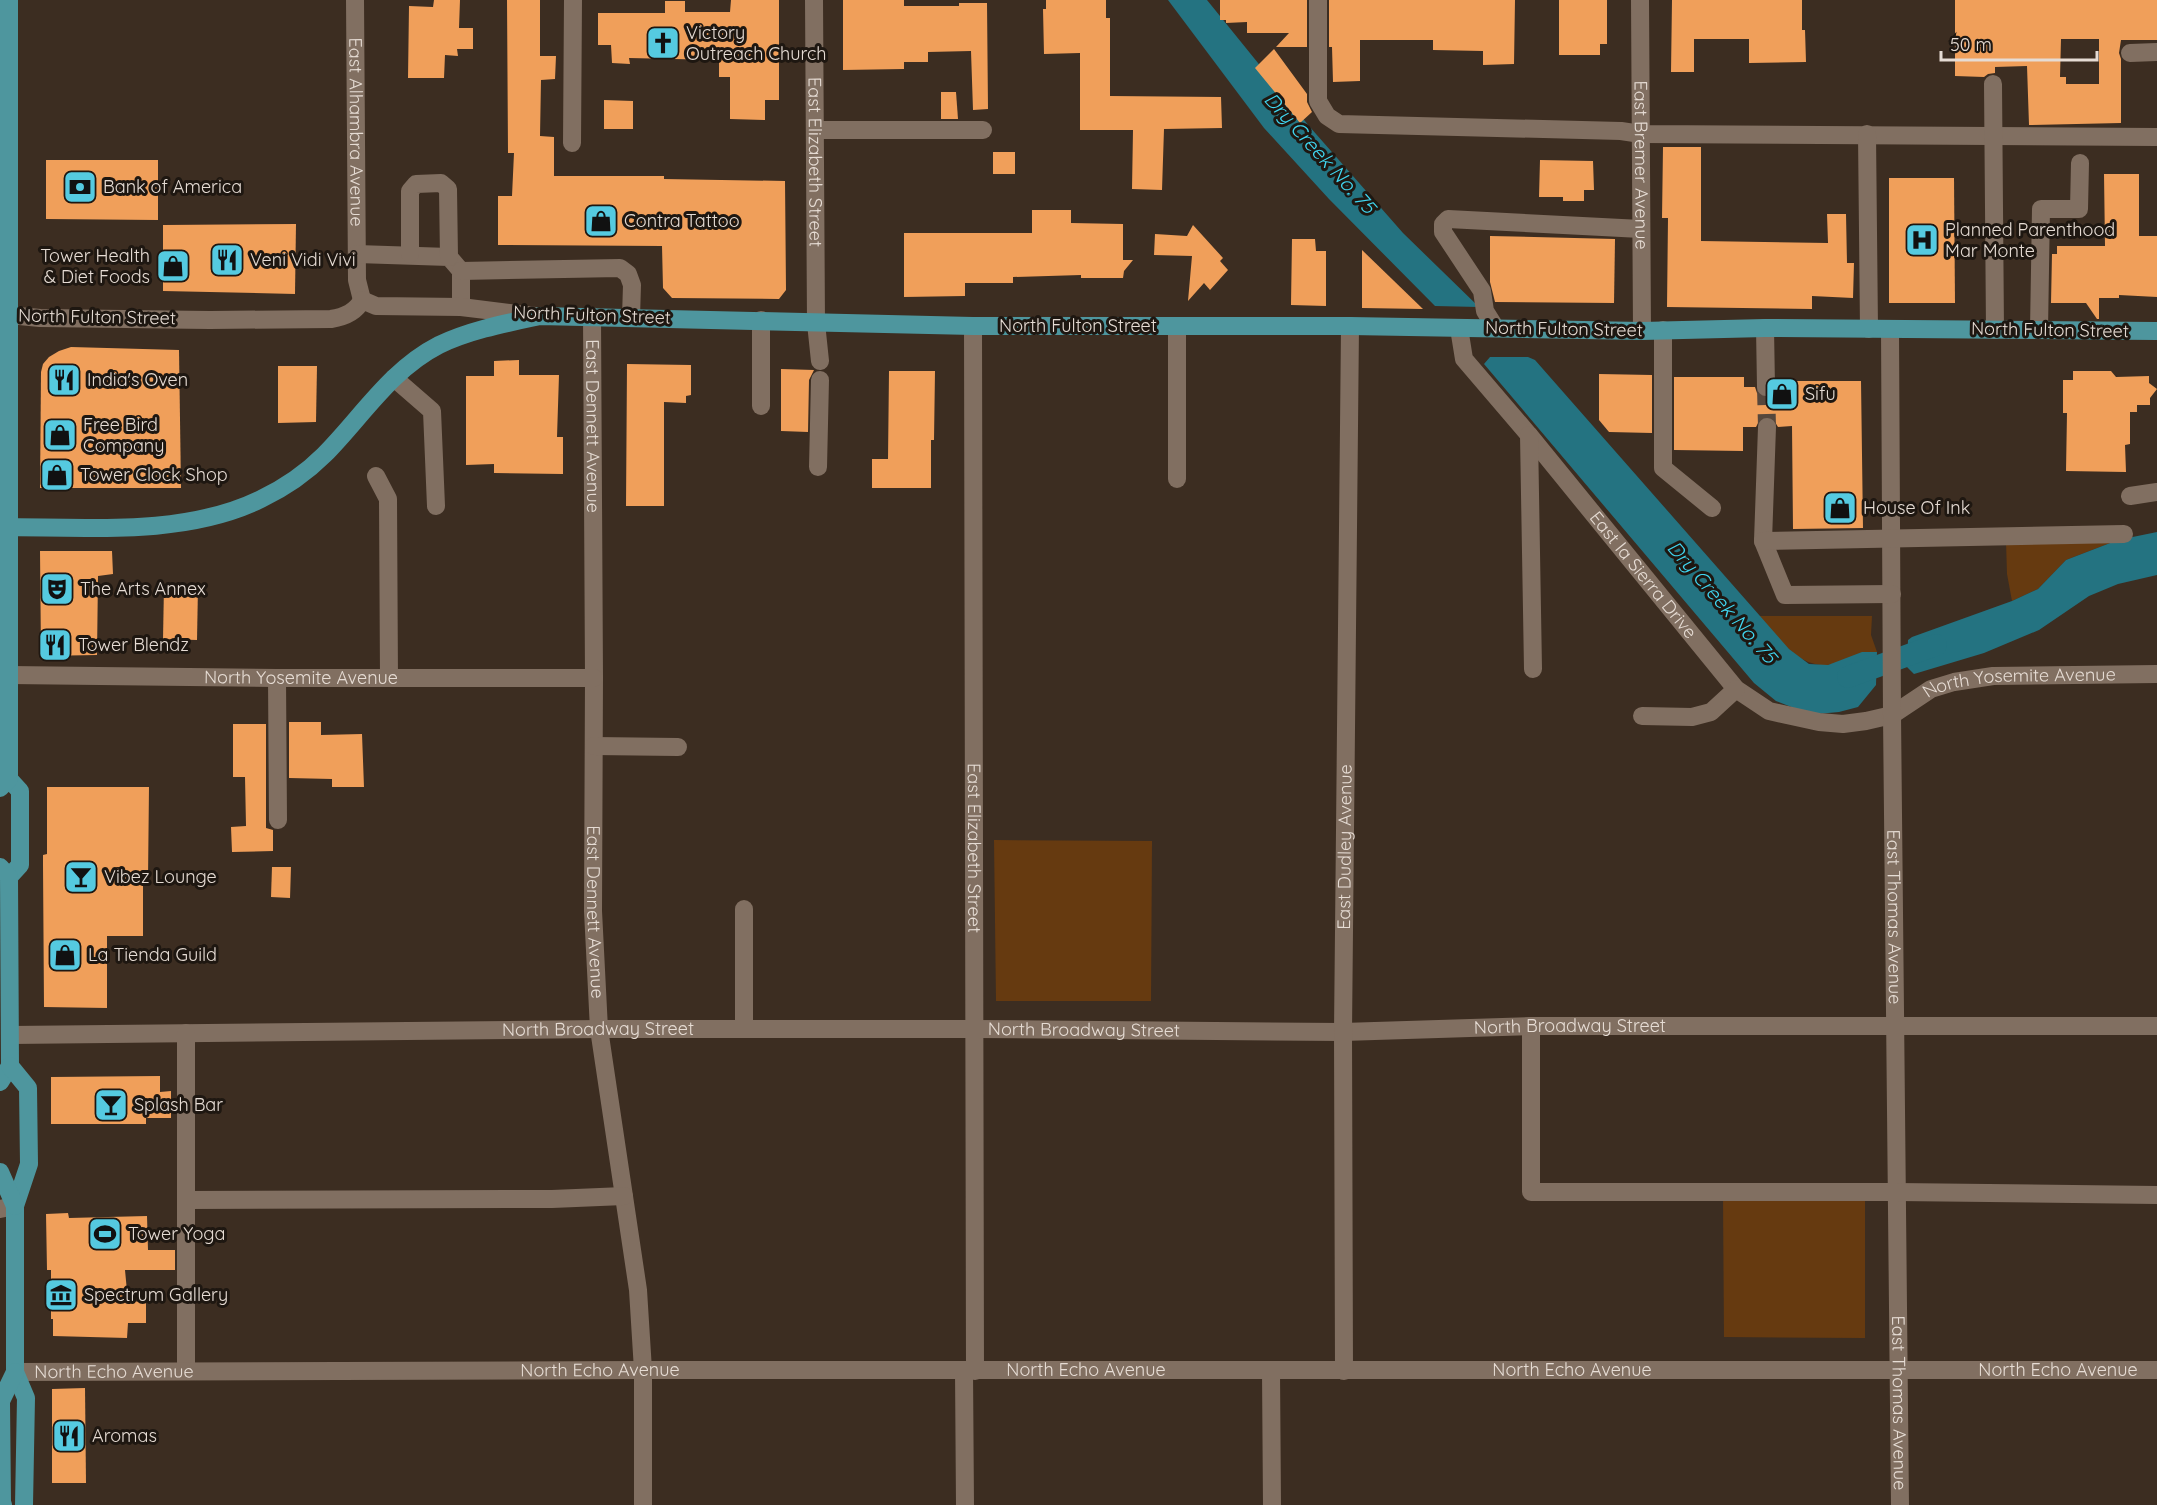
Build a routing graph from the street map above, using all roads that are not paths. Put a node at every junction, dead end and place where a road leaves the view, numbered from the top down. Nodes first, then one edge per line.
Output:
1 (9, 0) edge
2 (355, 0) edge
3 (573, 0) edge
4 (814, 0) edge
5 (1318, 0) edge
6 (1640, 0) edge
7 (2130, 52) dead end
8 (2157, 52) edge
9 (1994, 84) dead end
10 (4, 116) edge
11 (815, 130) junction
12 (982, 130) dead end
13 (1641, 134) junction
14 (1867, 135) junction
15 (1994, 135) junction
16 (2157, 137) edge
17 (572, 143) dead end
18 (2080, 163) dead end
19 (1641, 229) junction
20 (357, 254) junction
21 (410, 254) junction
22 (455, 264) junction
23 (362, 300) junction
24 (461, 307) junction
25 (9, 315) junction
26 (540, 316) junction
27 (592, 316) junction
28 (631, 317) junction
29 (761, 320) junction
30 (816, 322) junction
31 (973, 326) junction
32 (1177, 326) junction
33 (1350, 326) junction
34 (1461, 327) junction
35 (1496, 327) junction
36 (1765, 328) junction
37 (1869, 329) junction
38 (1890, 329) junction
39 (1662, 330) junction
40 (1995, 330) junction
41 (2039, 330) junction
42 (1642, 331) junction
43 (2157, 331) edge
44 (820, 361) dead end
45 (394, 378) junction
46 (820, 380) dead end
47 (1766, 387) tunnel mouth
48 (761, 406) dead end
49 (1767, 427) tunnel mouth
50 (1529, 435) junction
51 (818, 467) dead end
52 (376, 476) dead end
53 (1177, 479) dead end
54 (2157, 492) edge
55 (2130, 496) dead end
56 (435, 506) dead end
57 (1712, 508) dead end
58 (4, 527) edge
59 (2124, 534) dead end
60 (1890, 537) junction
61 (1763, 540) junction
62 (1892, 594) junction
63 (1533, 669) dead end
64 (2157, 674) edge
65 (9, 675) junction
66 (277, 678) junction
67 (389, 678) junction
68 (594, 678) junction
69 (1736, 689) junction
70 (1892, 715) junction
71 (1642, 716) dead end
72 (594, 746) junction
73 (678, 747) dead end
74 (4, 784) edge
75 (278, 820) dead end
76 (3, 874) edge
77 (744, 909) dead end
78 (1895, 1025) junction
79 (1531, 1026) junction
80 (2157, 1026) edge
81 (599, 1029) junction
82 (744, 1029) junction
83 (974, 1029) junction
84 (1343, 1032) junction
85 (186, 1034) junction
86 (10, 1035) junction
87 (10, 1066) junction
88 (0, 1082) edge
89 (0, 1172) edge
90 (1896, 1192) junction
91 (2157, 1195) edge
92 (624, 1196) junction
93 (186, 1200) junction
94 (8, 1208) edge
95 (643, 1370) junction
96 (2157, 1370) edge
97 (186, 1371) junction
98 (970, 1371) junction
99 (1271, 1371) junction
100 (1344, 1371) junction
101 (1898, 1371) junction
102 (15, 1372) junction
103 (3, 1505) edge
104 (24, 1505) edge
105 (643, 1505) edge
106 (965, 1505) edge
107 (1272, 1505) edge
108 (1900, 1505) edge

1 - 10 main road
2 - 20 street, East Alhambra Avenue
3 - 17 street
4 - 11 street, East Elizabeth Street
5 - 13 street
6 - 13 street, East Bremer Avenue
7 - 8 street
9 - 15 street
10 - 25 main road
11 - 12 street
11 - 30 street, East Elizabeth Street
13 - 14 street
13 - 19 street, East Bremer Avenue
14 - 15 street
14 - 37 street
15 - 16 street
15 - 40 street
18 - 41 street
19 - 35 street
19 - 42 street, East Bremer Avenue
20 - 21 street
20 - 23 street, East Alhambra Avenue
21 - 22 street
21 - 22 street
22 - 24 street
22 - 28 street
23 - 24 street, North Fulton Street
23 - 25 street, North Fulton Street
24 - 26 street, North Fulton Street
25 - 58 main road
26 - 27 main road, North Fulton Street
26 - 45 main road
27 - 28 main road, North Fulton Street
27 - 68 street, East Dennett Avenue
28 - 29 main road, North Fulton Street
29 - 30 main road, North Fulton Street
29 - 48 street
30 - 31 main road, North Fulton Street
30 - 44 street, East Elizabeth Street
31 - 32 main road, North Fulton Street
31 - 83 street, East Elizabeth Street
32 - 33 main road, North Fulton Street
32 - 53 street
33 - 34 main road, North Fulton Street
33 - 84 street, East Dudley Avenue
34 - 35 main road, North Fulton Street
34 - 50 street, East la Sierra Drive
35 - 42 main road, North Fulton Street
36 - 37 main road, North Fulton Street
36 - 39 main road, North Fulton Street
36 - 47 street
37 - 38 main road, North Fulton Street
38 - 40 main road, North Fulton Street
38 - 60 street, East Thomas Avenue
39 - 42 main road, North Fulton Street
39 - 57 street
40 - 41 main road, North Fulton Street
41 - 43 main road, North Fulton Street
45 - 56 street
45 - 58 main road
46 - 51 street
49 - 61 street
50 - 63 street
50 - 69 street, East la Sierra Drive
52 - 67 street
54 - 55 street
58 - 65 main road
59 - 60 street
60 - 61 street
60 - 62 street, East Thomas Avenue
61 - 62 street
62 - 70 street, East Thomas Avenue
64 - 70 street, North Yosemite Avenue
65 - 66 street, North Yosemite Avenue
65 - 74 main road
66 - 67 street, North Yosemite Avenue
66 - 75 street
67 - 68 street, North Yosemite Avenue
68 - 72 street, East Dennett Avenue
69 - 70 street, East la Sierra Drive
69 - 71 street
70 - 78 street, East Thomas Avenue
72 - 73 street
72 - 81 street, East Dennett Avenue
74 - 76 main road
76 - 86 main road
77 - 82 street
78 - 79 street, North Broadway Street
78 - 80 street, North Broadway Street
78 - 90 street, East Thomas Avenue
79 - 84 street, North Broadway Street
79 - 90 street
81 - 82 street, North Broadway Street
81 - 85 street, North Broadway Street
81 - 92 street, East Dennett Avenue
82 - 83 street, North Broadway Street
83 - 84 street, North Broadway Street
83 - 98 street, East Elizabeth Street
84 - 100 street, East Dudley Avenue
85 - 86 street, North Broadway Street
85 - 93 street
86 - 87 main road
87 - 88 main road
87 - 94 main road
89 - 94 main road
90 - 91 street
90 - 101 street, East Thomas Avenue
92 - 93 street
92 - 95 street, East Dennett Avenue
93 - 97 street
94 - 102 main road
95 - 97 street, North Echo Avenue
95 - 98 street, North Echo Avenue
95 - 105 street, East Dennett Avenue
96 - 101 street, North Echo Avenue
97 - 102 street, North Echo Avenue
98 - 99 street, North Echo Avenue
98 - 106 street, East Elizabeth Street
99 - 100 street, North Echo Avenue
99 - 107 street
100 - 101 street, North Echo Avenue
101 - 108 street, East Thomas Avenue
102 - 103 main road
102 - 104 main road

